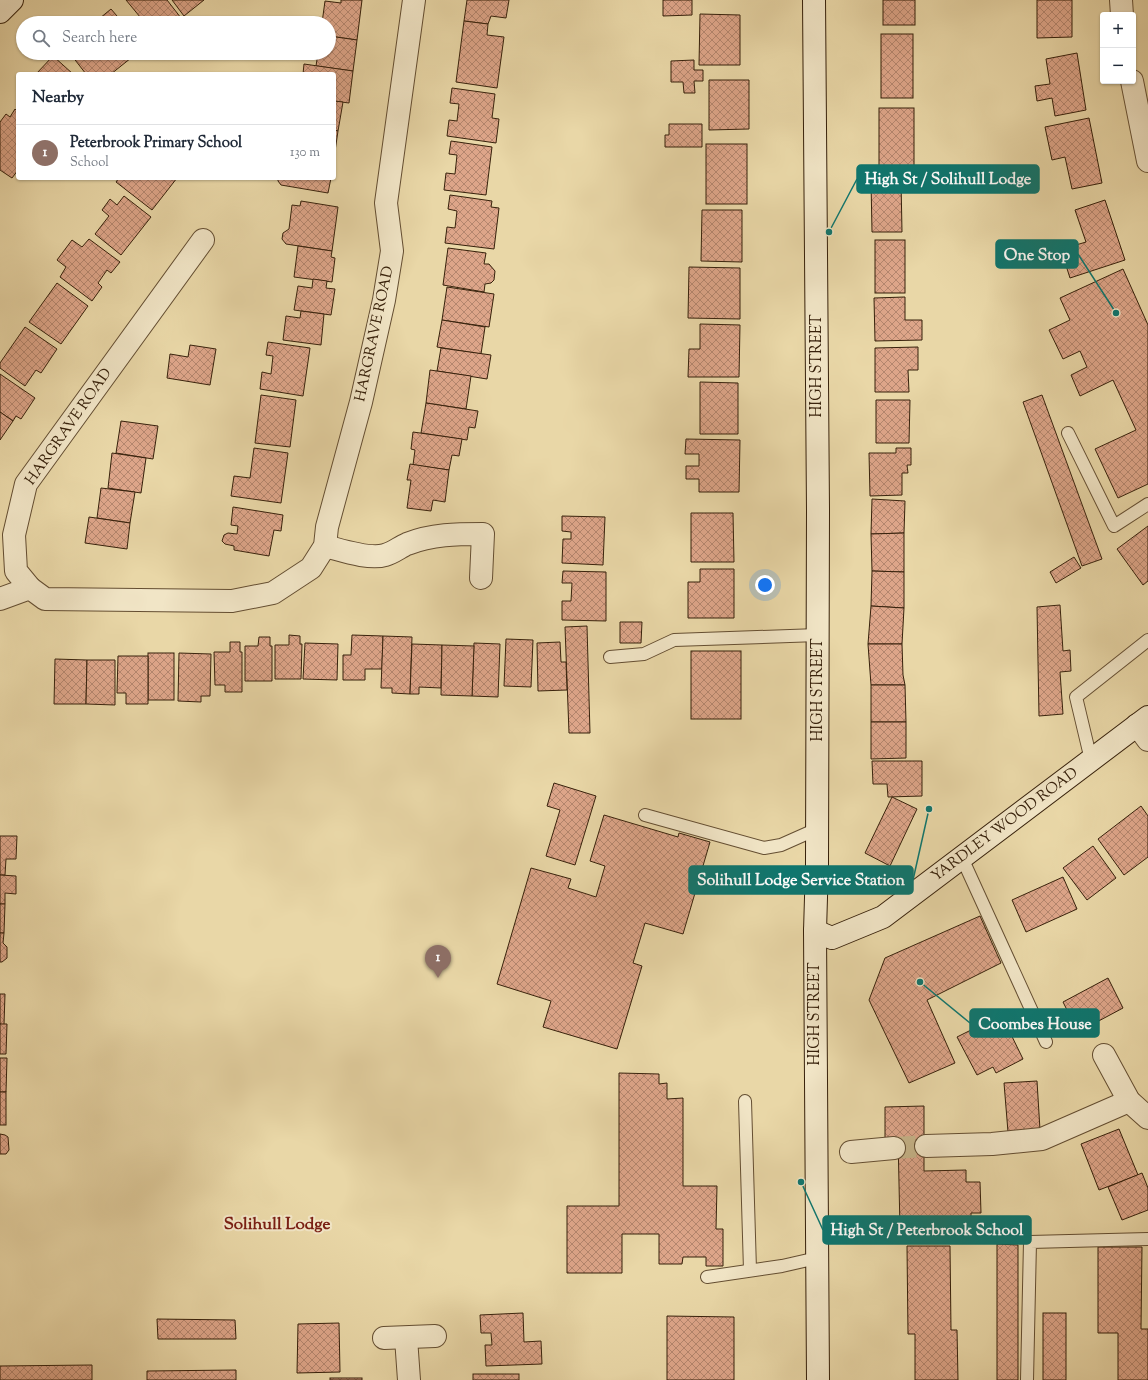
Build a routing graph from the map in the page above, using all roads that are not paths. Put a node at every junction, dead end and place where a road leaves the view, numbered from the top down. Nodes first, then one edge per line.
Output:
1 (12, 0) edge
2 (414, 0) edge
3 (814, 0) edge
4 (1121, 0) edge
5 (0, 12) edge
6 (1122, 12) edge
7 (1133, 84) edge
8 (1148, 161) edge
9 (203, 240) dead end
10 (1068, 433) dead end
11 (1148, 504) edge
12 (325, 546) junction
13 (481, 578) dead end
14 (30, 588) junction
15 (0, 599) edge
16 (818, 635) junction
17 (1148, 640) edge
18 (610, 657) dead end
19 (1144, 728) edge
20 (1091, 760) junction
21 (645, 815) dead end
22 (817, 830) junction
23 (962, 858) junction
24 (815, 931) junction
25 (1046, 1042) dead end
26 (1104, 1054) dead end
27 (745, 1101) dead end
28 (1129, 1101) junction
29 (1148, 1118) edge
30 (926, 1146) tunnel mouth
31 (894, 1148) tunnel mouth
32 (852, 1152) dead end
33 (1148, 1239) edge
34 (817, 1258) junction
35 (750, 1270) junction
36 (707, 1276) dead end
37 (435, 1336) dead end
38 (384, 1338) dead end
39 (406, 1338) junction
40 (409, 1380) edge
41 (818, 1380) edge
42 (1027, 1380) edge

1 - 5 street
2 - 12 street, HARGRAVE ROAD
3 - 16 street, HIGH STREET
4 - 6 street
7 - 8 street
9 - 14 street, HARGRAVE ROAD
10 - 11 lane
12 - 13 street
12 - 14 street, HARGRAVE ROAD
14 - 15 street
16 - 18 lane
16 - 22 street, HIGH STREET
17 - 20 lane
19 - 20 street, YARDLEY WOOD ROAD
20 - 23 street, YARDLEY WOOD ROAD
21 - 22 lane
22 - 24 street, HIGH STREET
23 - 24 street, YARDLEY WOOD ROAD
23 - 25 lane
24 - 34 street, HIGH STREET
26 - 28 street
27 - 35 lane
28 - 29 street
28 - 30 street
31 - 32 street
33 - 42 lane
34 - 35 lane
34 - 41 street, HIGH STREET
35 - 36 lane
37 - 39 street
38 - 39 street
39 - 40 street

